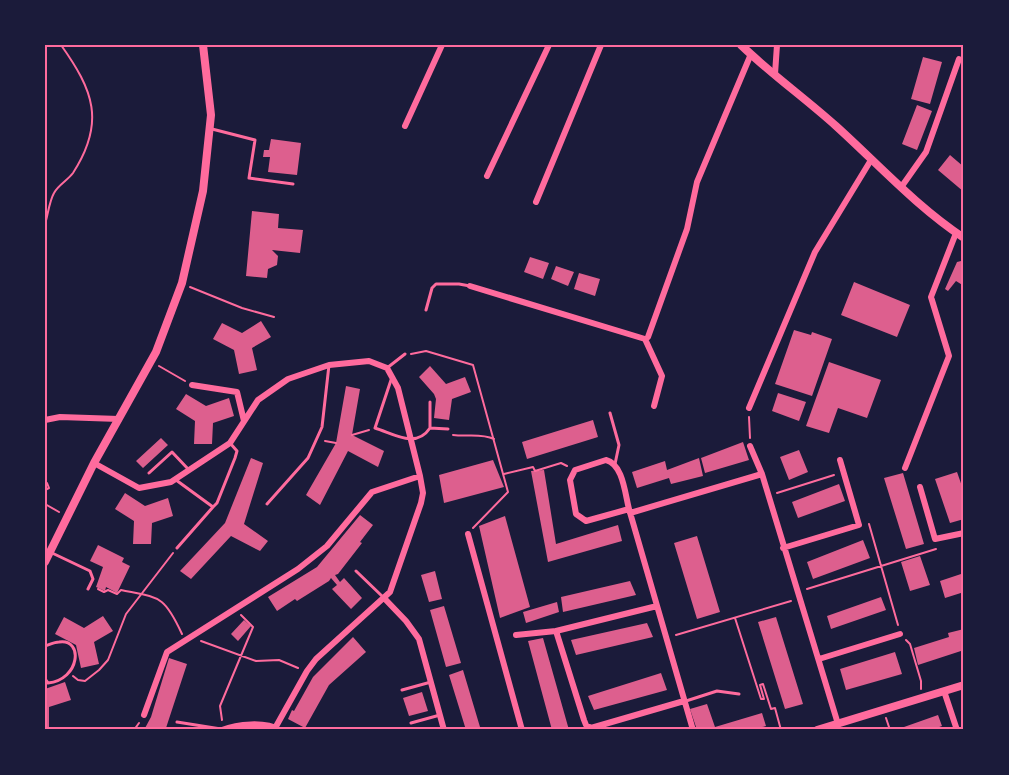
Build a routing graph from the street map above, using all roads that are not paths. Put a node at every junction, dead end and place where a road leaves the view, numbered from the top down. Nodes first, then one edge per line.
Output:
1 (203, 45) edge
2 (442, 45) edge
3 (549, 45) edge
4 (601, 45) edge
5 (741, 45) edge
6 (777, 45) edge
7 (751, 54) junction
8 (959, 59) dead end
9 (775, 74) junction
10 (405, 126) dead end
11 (209, 129) junction
12 (871, 160) junction
13 (487, 176) dead end
14 (293, 184) dead end
15 (902, 186) junction
16 (536, 202) dead end
17 (956, 233) junction
18 (964, 238) edge
19 (470, 286) joint
20 (426, 310) dead end
21 (645, 339) junction
22 (405, 354) road end
23 (329, 365) junction
24 (387, 368) junction
25 (392, 377) junction
26 (192, 385) road end
27 (430, 402) dead end
28 (654, 406) dead end
29 (749, 408) road end
30 (610, 413) dead end
31 (118, 419) junction
32 (45, 420) edge
33 (244, 421) junction
34 (430, 428) junction
35 (447, 429) road end
36 (412, 441) junction
37 (230, 443) junction
38 (750, 446) road end
39 (840, 460) dead end
40 (94, 463) junction
41 (615, 464) junction
42 (905, 468) dead end
43 (189, 470) junction
44 (149, 472) dead end
45 (762, 474) junction
46 (420, 476) junction
47 (175, 479) junction
48 (920, 487) dead end
49 (267, 504) dead end
50 (213, 507) junction
51 (630, 511) junction
52 (868, 522) road end
53 (859, 525) junction
54 (964, 533) edge
55 (468, 534) road end
56 (177, 548) road end
57 (783, 548) junction
58 (50, 552) junction
59 (45, 562) edge
60 (356, 571) dead end
61 (89, 587) road end
62 (384, 598) junction
63 (657, 606) junction
64 (556, 631) junction
65 (900, 634) road end
66 (516, 635) dead end
67 (45, 646) edge
68 (819, 659) junction
69 (45, 679) edge
70 (431, 682) junction
71 (964, 684) edge
72 (402, 690) dead end
73 (944, 691) junction
74 (739, 694) dead end
75 (684, 701) junction
76 (144, 715) dead end
77 (440, 715) junction
78 (177, 722) dead end
79 (411, 723) dead end
80 (838, 723) junction
81 (276, 729) edge
82 (223, 730) edge
83 (444, 730) edge
84 (522, 730) edge
85 (693, 730) edge
86 (817, 730) edge
87 (957, 730) edge

1 - 11 street
2 - 10 street
3 - 13 street
4 - 16 street
5 - 7 street
6 - 9 street
7 - 9 street
7 - 21 street
8 - 15 street
9 - 12 street
11 - 14 lane
11 - 31 street
12 - 15 street
12 - 29 street
15 - 17 street
17 - 18 street
17 - 42 street
19 - 20 lane
19 - 21 street
21 - 28 street
22 - 24 lane
23 - 24 street
23 - 33 street
23 - 49 lane
24 - 25 street
25 - 36 street
25 - 36 lane
26 - 33 street
27 - 34 lane
30 - 41 lane
31 - 32 street
31 - 40 street
33 - 37 street
34 - 35 lane
34 - 36 lane
36 - 46 street
37 - 43 street
37 - 50 lane
38 - 45 street
39 - 53 street
40 - 47 street
40 - 58 street
41 - 51 street
41 - 51 street
43 - 44 lane
43 - 47 street
45 - 51 street
45 - 57 street
46 - 62 street
46 - 76 street
47 - 50 lane
48 - 54 street
50 - 56 lane
51 - 63 street
52 - 53 street
53 - 57 street
55 - 84 street
57 - 68 street
58 - 59 street
58 - 61 lane
60 - 62 lane
62 - 70 street
62 - 81 street
63 - 64 street
63 - 75 street
64 - 66 street
64 - 75 street
65 - 68 street
67 - 69 lane
68 - 80 street
70 - 72 lane
70 - 77 street
71 - 73 street
73 - 80 street
73 - 87 street
74 - 75 lane
75 - 85 street
77 - 79 lane
77 - 83 street
78 - 82 lane
80 - 86 street
81 - 82 street

